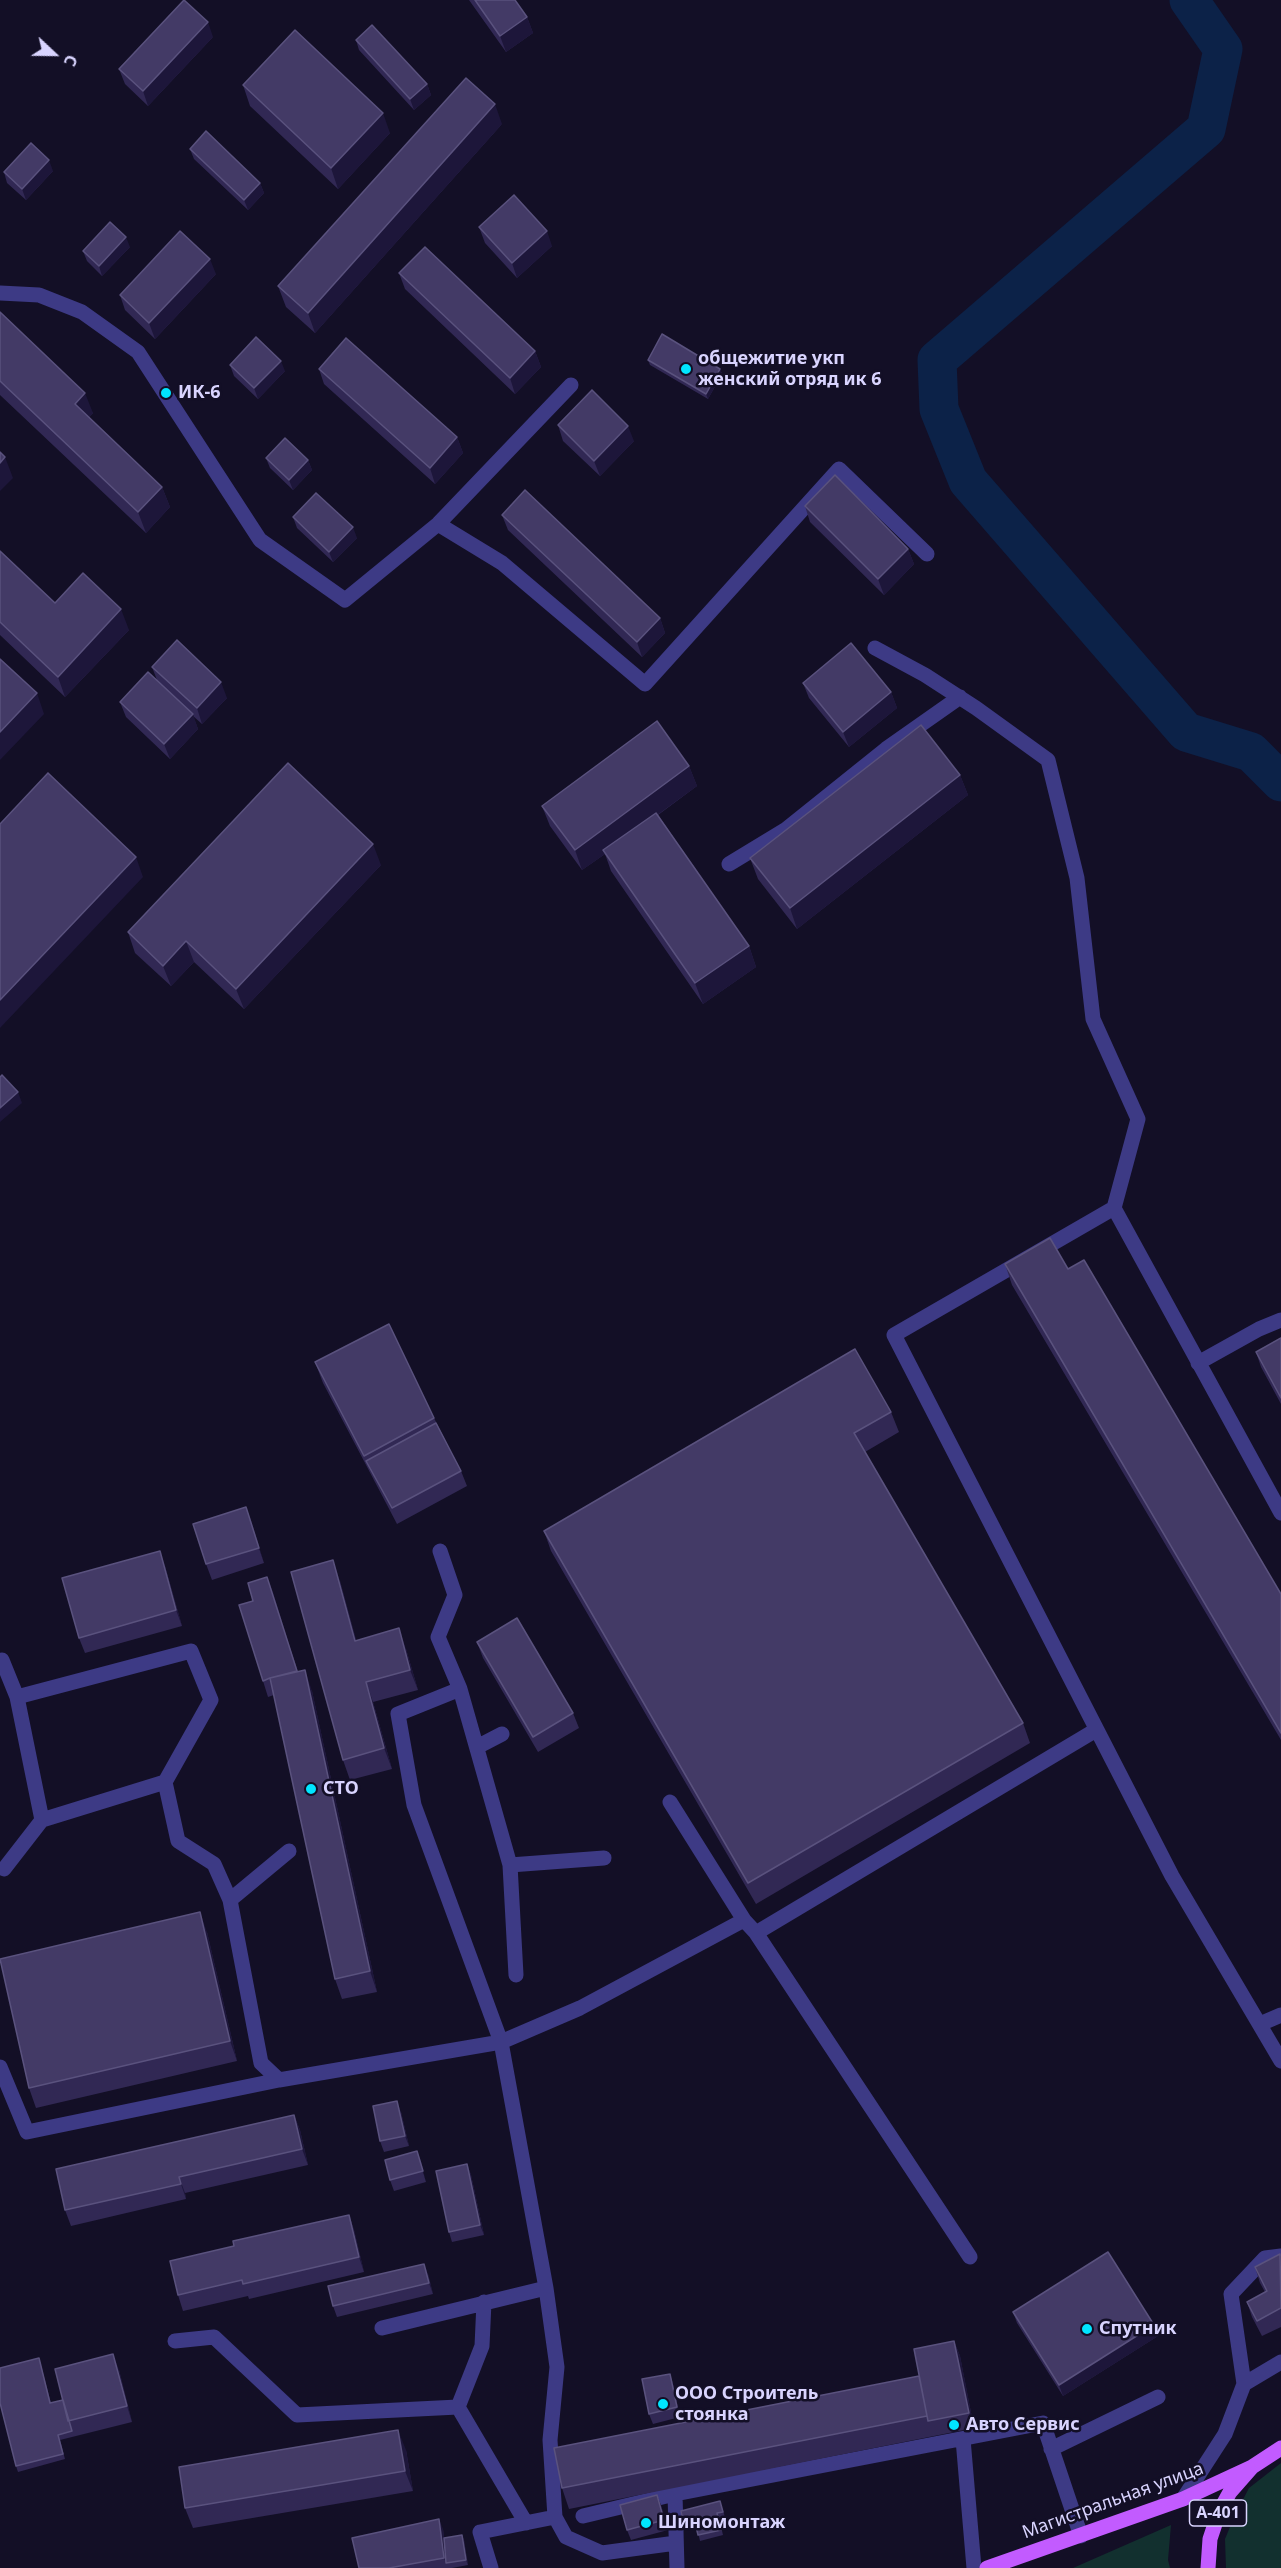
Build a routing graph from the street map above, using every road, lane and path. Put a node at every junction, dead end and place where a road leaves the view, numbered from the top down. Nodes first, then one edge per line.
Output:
1 (0, 293) edge
2 (571, 385) dead end
3 (438, 524) junction
4 (927, 554) dead end
5 (875, 648) dead end
6 (960, 698) junction
7 (729, 864) dead end
8 (1114, 1208) junction
9 (1281, 1320) edge
10 (1198, 1363) junction
11 (1281, 1513) edge
12 (440, 1551) dead end
13 (2, 1660) dead end
14 (460, 1689) junction
15 (17, 1696) junction
16 (1095, 1730) junction
17 (502, 1734) dead end
18 (477, 1747) junction
19 (165, 1782) junction
20 (670, 1802) dead end
21 (42, 1820) junction
22 (289, 1851) dead end
23 (604, 1858) dead end
24 (510, 1865) junction
25 (4, 1869) dead end
26 (230, 1900) junction
27 (744, 1920) junction
28 (756, 1933) junction
29 (516, 1975) dead end
30 (1281, 2014) edge
31 (1260, 2024) junction
32 (501, 2042) junction
33 (1281, 2061) edge
34 (0, 2067) edge
35 (279, 2080) junction
36 (1281, 2256) edge
37 (970, 2258) dead end
38 (546, 2288) junction
39 (484, 2302) junction
40 (382, 2328) dead end
41 (175, 2341) dead end
42 (1281, 2362) edge
43 (1244, 2384) junction
44 (1158, 2397) dead end
45 (458, 2407) junction
46 (963, 2439) junction
47 (1051, 2448) junction
48 (1281, 2448) edge
49 (1252, 2467) junction
50 (675, 2494) junction
51 (1183, 2499) junction
52 (583, 2516) dead end
53 (555, 2517) junction
54 (526, 2523) junction
55 (1081, 2536) junction
56 (676, 2543) junction
57 (491, 2568) edge
58 (678, 2568) edge
59 (974, 2568) edge
60 (987, 2568) edge
61 (1208, 2568) edge

1 - 3 street
2 - 3 street
3 - 4 street
5 - 6 street
6 - 7 street
6 - 8 street
8 - 10 street
8 - 16 street
9 - 10 street
10 - 11 street
12 - 14 street
13 - 15 street
14 - 18 street
14 - 32 street
15 - 19 street
15 - 21 street
16 - 28 street
16 - 31 street
17 - 18 street
18 - 24 street
19 - 21 street
19 - 26 street
20 - 27 street
21 - 25 street
22 - 26 street
23 - 24 street
24 - 29 street
26 - 35 street
27 - 28 street
27 - 32 street
28 - 37 street
30 - 31 street
31 - 33 street
32 - 35 street
32 - 38 street
34 - 35 street
36 - 43 street
38 - 39 street
38 - 53 street
39 - 40 street
39 - 45 street
41 - 45 street
42 - 43 street
43 - 51 street
44 - 47 street
45 - 54 street
46 - 47 street
46 - 50 street
46 - 59 street
47 - 55 street
48 - 49 main road, А-401
49 - 51 main road, Магистральная улица / А-401
49 - 61 main road, А-401
50 - 52 street
50 - 56 street
51 - 55 main road, Магистральная улица / А-401
53 - 54 street
53 - 56 street
54 - 57 street
55 - 60 main road, Магистральная улица / А-401
56 - 58 street

